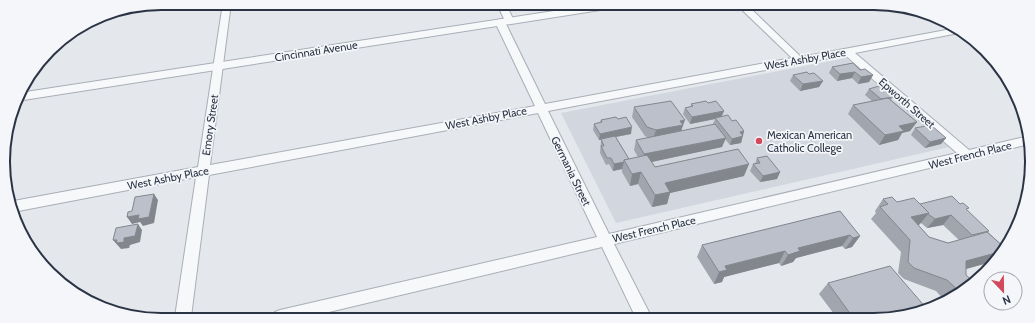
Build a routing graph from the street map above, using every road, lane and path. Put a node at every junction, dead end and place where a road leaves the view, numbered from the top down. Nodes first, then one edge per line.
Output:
1 (226, 10) edge
2 (502, 10) edge
3 (581, 10) edge
4 (746, 10) edge
5 (505, 22) junction
6 (952, 32) edge
7 (846, 51) junction
8 (799, 60) junction
9 (218, 65) junction
10 (25, 96) edge
11 (541, 108) junction
12 (1024, 141) edge
13 (967, 155) junction
14 (204, 171) junction
15 (17, 206) edge
16 (605, 240) junction
17 (184, 313) edge
18 (297, 313) edge
19 (642, 313) edge

1 - 9 street, Emory Street
2 - 5 street, Germania Street
3 - 5 street, Cincinnati Avenue
4 - 8 street
5 - 9 street, Cincinnati Avenue
5 - 11 street, Germania Street
6 - 7 street, West Ashby Place
7 - 8 street, West Ashby Place
7 - 13 street, Epworth Street
8 - 11 street, West Ashby Place
9 - 10 street, Cincinnati Avenue
9 - 14 street, Emory Street
11 - 14 street, West Ashby Place
11 - 16 street, Germania Street
12 - 13 street, West French Place
13 - 16 street, West French Place
14 - 15 street, West Ashby Place
14 - 17 street, Emory Street
16 - 18 street, West French Place
16 - 19 street, Germania Street

